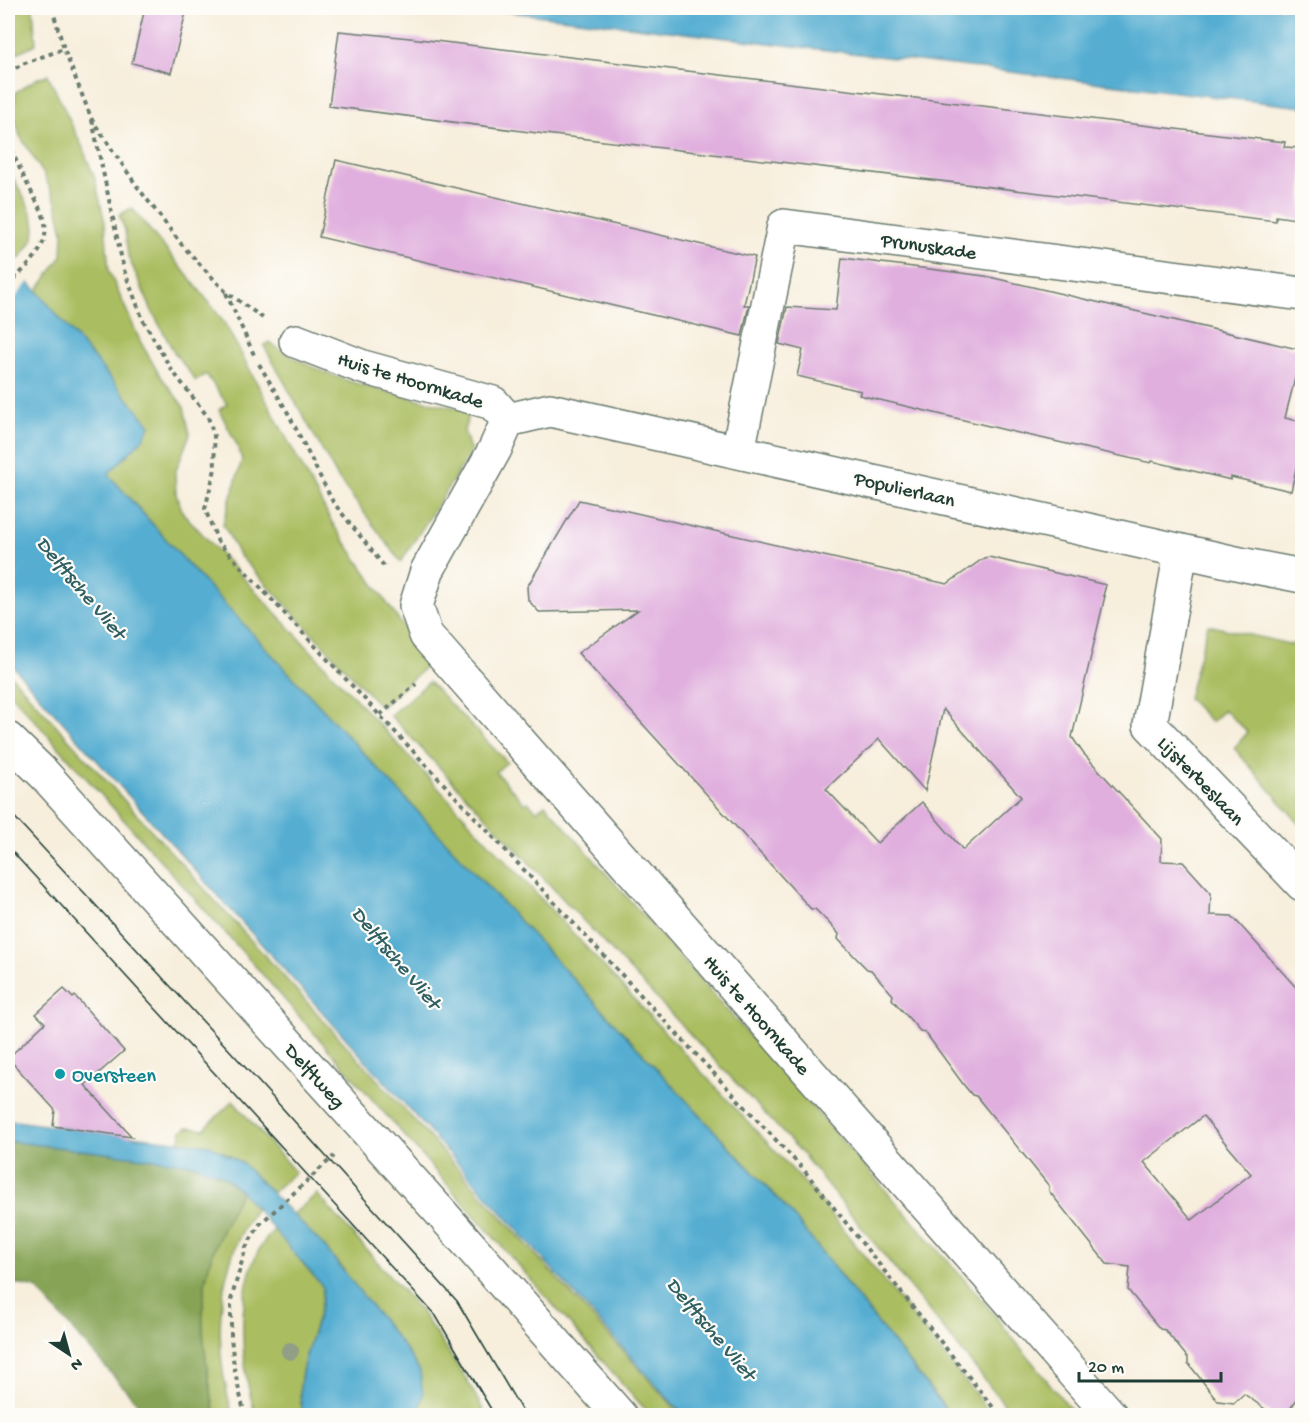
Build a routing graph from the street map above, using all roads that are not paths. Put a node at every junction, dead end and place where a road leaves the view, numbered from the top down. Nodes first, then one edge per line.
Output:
1 (1302, 294) edge
2 (296, 341) road end
3 (508, 420) junction
4 (738, 451) junction
5 (1181, 551) junction
6 (1302, 576) edge
7 (8, 739) edge
8 (1302, 884) edge
9 (620, 1416) edge
10 (1111, 1416) edge

1 - 4 street, Prunuskade
2 - 3 street, Huis te Hoornkade
3 - 4 street, Populierlaan
3 - 10 street, Huis te Hoornkade
4 - 5 street, Populierlaan
5 - 6 street, Populierlaan
5 - 8 street, Lijsterbeslaan
7 - 9 street, Delftweg

